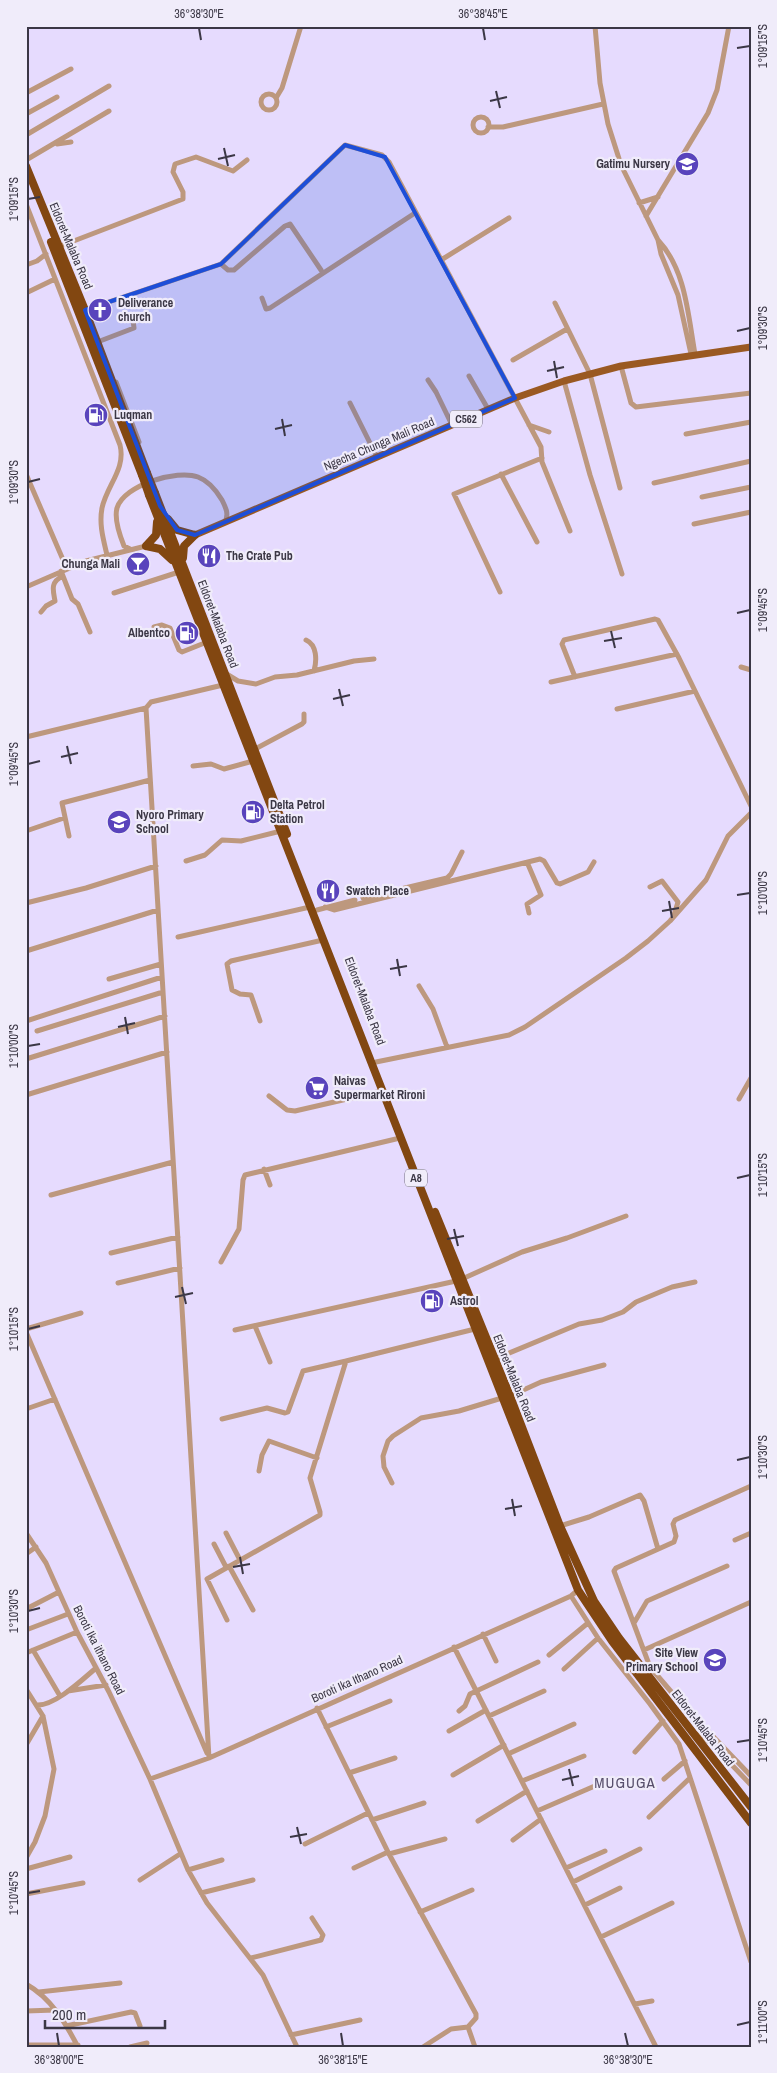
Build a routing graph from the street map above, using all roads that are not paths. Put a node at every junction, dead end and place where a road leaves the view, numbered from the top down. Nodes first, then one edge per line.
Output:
1 (302, 26) edge
2 (367, 26) edge
3 (409, 26) edge
4 (595, 26) edge
5 (729, 26) edge
6 (71, 69) dead end
7 (109, 86) dead end
8 (26, 93) edge
9 (57, 97) dead end
10 (276, 98) dead end
11 (603, 104) junction
12 (109, 111) dead end
13 (26, 114) edge
14 (488, 127) dead end
15 (26, 135) edge
16 (71, 142) dead end
17 (52, 145) junction
18 (26, 160) edge
19 (247, 160) dead end
20 (26, 166) edge
21 (26, 179) edge
22 (658, 197) junction
23 (639, 203) junction
24 (26, 204) edge
25 (416, 212) junction
26 (646, 216) junction
27 (509, 218) dead end
28 (27, 226) edge
29 (35, 226) junction
30 (58, 247) junction
31 (46, 254) junction
32 (440, 260) junction
33 (221, 264) junction
34 (26, 265) edge
35 (321, 270) dead end
36 (56, 279) junction
37 (26, 293) edge
38 (262, 298) dead end
39 (556, 302) dead end
40 (87, 310) junction
41 (134, 320) dead end
42 (568, 329) junction
43 (100, 341) junction
44 (751, 346) edge
45 (692, 354) junction
46 (513, 360) dead end
47 (621, 366) junction
48 (590, 374) junction
49 (469, 376) dead end
50 (428, 380) dead end
51 (564, 381) junction
52 (751, 393) edge
53 (515, 398) junction
54 (350, 403) dead end
55 (488, 409) junction
56 (751, 422) edge
57 (452, 425) junction
58 (529, 425) junction
59 (549, 432) dead end
60 (686, 434) dead end
61 (142, 452) dead end
62 (377, 457) junction
63 (542, 458) junction
64 (751, 462) edge
65 (26, 474) edge
66 (145, 474) junction
67 (502, 474) junction
68 (654, 483) dead end
69 (751, 487) edge
70 (620, 488) dead end
71 (702, 497) dead end
72 (157, 507) junction
73 (751, 512) edge
74 (225, 522) junction
75 (694, 524) dead end
76 (570, 531) dead end
77 (195, 536) junction
78 (537, 542) dead end
79 (146, 546) junction
80 (130, 549) junction
81 (107, 554) junction
82 (67, 569) junction
83 (179, 570) junction
84 (62, 574) junction
85 (622, 574) dead end
86 (188, 577) junction
87 (26, 587) edge
88 (500, 592) dead end
89 (114, 593) dead end
90 (41, 612) dead end
91 (154, 627) dead end
92 (90, 632) dead end
93 (306, 640) dead end
94 (207, 642) junction
95 (677, 654) junction
96 (374, 659) dead end
97 (741, 667) dead end
98 (751, 670) edge
99 (314, 671) junction
100 (225, 673) junction
101 (576, 677) junction
102 (551, 682) dead end
103 (224, 684) junction
104 (695, 691) junction
105 (146, 708) junction
106 (617, 709) dead end
107 (304, 714) dead end
108 (26, 737) edge
109 (254, 749) junction
110 (253, 761) junction
111 (193, 766) dead end
112 (150, 780) junction
113 (751, 806) edge
114 (751, 813) edge
115 (64, 818) junction
116 (280, 830) junction
117 (26, 831) edge
118 (69, 836) dead end
119 (462, 852) dead end
120 (186, 861) dead end
121 (527, 862) junction
122 (594, 862) dead end
123 (156, 866) junction
124 (650, 888) dead end
125 (26, 904) edge
126 (314, 908) junction
127 (325, 908) junction
128 (158, 910) junction
129 (529, 912) dead end
130 (673, 917) junction
131 (178, 937) dead end
132 (323, 940) junction
133 (26, 951) edge
134 (162, 964) junction
135 (162, 977) junction
136 (109, 979) dead end
137 (419, 986) dead end
138 (163, 992) junction
139 (165, 1016) junction
140 (26, 1021) edge
141 (260, 1021) dead end
142 (37, 1031) dead end
143 (447, 1047) junction
144 (167, 1052) junction
145 (26, 1059) edge
146 (376, 1062) junction
147 (751, 1078) edge
148 (382, 1091) junction
149 (26, 1094) edge
150 (269, 1096) dead end
151 (739, 1099) dead end
152 (400, 1138) junction
153 (173, 1162) junction
154 (264, 1169) junction
155 (270, 1186) dead end
156 (51, 1194) dead end
157 (626, 1216) dead end
158 (178, 1237) junction
159 (112, 1254) dead end
160 (221, 1262) dead end
161 (180, 1268) junction
162 (459, 1280) junction
163 (695, 1282) dead end
164 (118, 1283) dead end
165 (81, 1314) dead end
166 (255, 1326) junction
167 (475, 1329) junction
168 (26, 1330) edge
169 (235, 1330) dead end
170 (495, 1359) junction
171 (346, 1361) junction
172 (270, 1362) dead end
173 (604, 1365) dead end
174 (506, 1397) junction
175 (55, 1399) junction
176 (26, 1409) edge
177 (222, 1419) dead end
178 (317, 1458) junction
179 (260, 1471) dead end
180 (392, 1483) dead end
181 (751, 1486) edge
182 (560, 1526) junction
183 (26, 1533) edge
184 (226, 1533) dead end
185 (751, 1533) edge
186 (735, 1540) dead end
187 (214, 1544) dead end
188 (36, 1547) junction
189 (658, 1549) junction
190 (26, 1554) edge
191 (240, 1560) junction
192 (727, 1566) dead end
193 (228, 1567) junction
194 (578, 1590) junction
195 (59, 1592) junction
196 (571, 1596) junction
197 (751, 1602) edge
198 (26, 1608) edge
199 (253, 1610) dead end
200 (68, 1614) junction
201 (227, 1620) dead end
202 (588, 1623) junction
203 (634, 1623) junction
204 (26, 1630) edge
205 (77, 1632) junction
206 (483, 1634) junction
207 (598, 1638) junction
208 (454, 1646) junction
209 (33, 1650) junction
210 (644, 1650) junction
211 (26, 1652) edge
212 (548, 1655) dead end
213 (496, 1661) dead end
214 (538, 1662) dead end
215 (96, 1668) junction
216 (564, 1669) dead end
217 (106, 1686) junction
218 (26, 1689) edge
219 (476, 1690) junction
220 (68, 1691) junction
221 (544, 1691) dead end
222 (60, 1696) junction
223 (390, 1701) dead end
224 (37, 1705) junction
225 (317, 1708) junction
226 (486, 1710) junction
227 (459, 1711) dead end
228 (44, 1716) junction
229 (489, 1716) junction
230 (663, 1721) junction
231 (574, 1724) dead end
232 (326, 1727) junction
233 (449, 1731) dead end
234 (693, 1733) junction
235 (26, 1745) edge
236 (504, 1745) junction
237 (634, 1752) dead end
238 (508, 1754) junction
239 (584, 1756) dead end
240 (209, 1758) junction
241 (395, 1758) dead end
242 (685, 1761) junction
243 (349, 1773) junction
244 (453, 1775) dead end
245 (751, 1776) edge
246 (690, 1778) junction
247 (150, 1779) junction
248 (664, 1779) dead end
249 (522, 1781) junction
250 (604, 1782) dead end
251 (751, 1785) edge
252 (527, 1791) junction
253 (424, 1803) dead end
254 (751, 1807) edge
255 (538, 1811) junction
256 (368, 1813) junction
257 (649, 1817) dead end
258 (541, 1819) junction
259 (372, 1820) junction
260 (478, 1822) dead end
261 (751, 1823) edge
262 (445, 1840) dead end
263 (513, 1840) dead end
264 (305, 1844) dead end
265 (640, 1849) dead end
266 (605, 1850) dead end
267 (388, 1853) junction
268 (180, 1854) junction
269 (70, 1857) dead end
270 (26, 1858) edge
271 (222, 1860) dead end
272 (354, 1868) dead end
273 (566, 1868) junction
274 (26, 1869) edge
275 (188, 1870) junction
276 (140, 1880) dead end
277 (253, 1880) dead end
278 (573, 1882) junction
279 (83, 1883) dead end
280 (620, 1888) dead end
281 (472, 1890) dead end
282 (201, 1893) junction
283 (26, 1894) edge
284 (672, 1903) dead end
285 (585, 1905) junction
286 (420, 1912) junction
287 (312, 1918) dead end
288 (601, 1937) junction
289 (252, 1958) junction
290 (751, 1962) edge
291 (120, 1983) dead end
292 (26, 1984) edge
293 (39, 1992) junction
294 (652, 2001) dead end
295 (635, 2004) junction
296 (55, 2010) junction
297 (26, 2011) edge
298 (360, 2020) dead end
299 (66, 2026) junction
300 (140, 2026) dead end
301 (468, 2027) junction
302 (291, 2035) junction
303 (147, 2043) dead end
304 (26, 2045) edge
305 (78, 2046) edge
306 (130, 2047) edge
307 (297, 2047) edge
308 (423, 2047) edge
309 (475, 2047) edge
310 (656, 2047) edge

1 - 10 street
2 - 3 street
4 - 11 street
5 - 22 street
6 - 8 street
7 - 15 street
9 - 13 street
11 - 14 street
11 - 23 street
12 - 17 street
16 - 17 street
17 - 18 street
19 - 30 street
20 - 30 highway, Eldoret-Malaba Road / A8
21 - 66 highway, Eldoret-Malaba Road / A8
22 - 23 street
22 - 26 street
23 - 26 street
24 - 29 street
25 - 32 street
25 - 33 street
25 - 38 street
26 - 45 street
27 - 32 street
28 - 29 street
29 - 31 street
30 - 40 highway, Eldoret-Malaba Road / A8
31 - 34 street
31 - 36 street
32 - 53 street
33 - 35 street
33 - 40 street
36 - 37 street
36 - 81 street
39 - 42 street
40 - 43 street
40 - 66 highway, Eldoret-Malaba Road / A8
41 - 43 street
42 - 46 street
42 - 48 street
43 - 61 street
44 - 45 main road, Ngecha Chunga Mali Road / C562
45 - 47 main road, Ngecha Chunga Mali Road / C562
47 - 48 main road, Ngecha Chunga Mali Road / C562
47 - 52 street
48 - 51 main road, Ngecha Chunga Mali Road / C562
48 - 70 street
49 - 55 street
50 - 57 street
51 - 53 main road, Ngecha Chunga Mali Road / C562
51 - 85 street
53 - 55 main road, Ngecha Chunga Mali Road / C562
53 - 58 street
54 - 62 street
55 - 57 main road, Ngecha Chunga Mali Road / C562
56 - 60 street
57 - 62 main road, Ngecha Chunga Mali Road / C562
58 - 59 street
58 - 63 street
62 - 74 main road, Ngecha Chunga Mali Road / C562
63 - 67 street
63 - 76 street
64 - 68 street
65 - 82 street
66 - 72 highway, Eldoret-Malaba Road / A8, bridge
67 - 78 street
67 - 88 street
69 - 71 street
72 - 77 highway
72 - 79 highway
72 - 83 highway, Eldoret-Malaba Road / A8
72 - 86 highway, Eldoret-Malaba Road / A8
73 - 75 street
74 - 77 main road, Ngecha Chunga Mali Road / C562
74 - 80 street
77 - 86 highway
79 - 80 street
79 - 83 highway
80 - 81 street
81 - 82 street
82 - 84 street
83 - 89 street
83 - 94 highway, Eldoret-Malaba Road / A8
84 - 87 street
84 - 90 street
84 - 92 street
86 - 100 highway, Eldoret-Malaba Road / A8
91 - 94 street
93 - 99 street
94 - 103 highway, Eldoret-Malaba Road / A8
95 - 101 street
95 - 101 street
95 - 104 street
96 - 99 street
97 - 98 street
99 - 100 street
100 - 109 highway, Eldoret-Malaba Road / A8
101 - 102 street
103 - 105 street
103 - 110 highway, Eldoret-Malaba Road / A8
104 - 106 street
104 - 113 street
105 - 108 street
105 - 112 street
107 - 109 street
109 - 126 highway, Eldoret-Malaba Road / A8
110 - 111 street
110 - 116 highway, Eldoret-Malaba Road / A8
112 - 115 street
112 - 123 street
114 - 130 street
115 - 117 street
115 - 118 street
116 - 120 street
116 - 126 highway, Eldoret-Malaba Road / A8
119 - 127 street
121 - 122 street
121 - 127 street
121 - 129 street
123 - 125 street
123 - 128 street
124 - 130 street
126 - 127 street
126 - 131 street
126 - 132 highway, Eldoret-Malaba Road / A8
126 - 146 highway, Eldoret-Malaba Road / A8
128 - 133 street
128 - 134 street
130 - 143 street
132 - 141 street
132 - 148 highway, Eldoret-Malaba Road / A8
134 - 135 street
134 - 136 street
135 - 138 street
135 - 140 street
137 - 143 street
138 - 139 street
138 - 142 street
139 - 144 street
139 - 145 street
143 - 146 street
144 - 149 street
144 - 153 street
146 - 162 highway, Eldoret-Malaba Road / A8
147 - 151 street
148 - 150 street
148 - 152 highway, Eldoret-Malaba Road / A8
152 - 154 street
152 - 162 highway, Eldoret-Malaba Road / A8
153 - 156 street
153 - 158 street
154 - 155 street
154 - 160 street
157 - 162 street
158 - 159 street
158 - 161 street
161 - 164 street
161 - 240 street
162 - 166 street
162 - 167 highway, Eldoret-Malaba Road / A8
162 - 170 highway, Eldoret-Malaba Road / A8
163 - 170 street
165 - 168 street
166 - 169 street
166 - 172 street
167 - 171 street
167 - 174 highway, Eldoret-Malaba Road / A8
168 - 175 street
170 - 174 highway, Eldoret-Malaba Road / A8
171 - 177 street
171 - 178 street
173 - 174 street
174 - 180 street
174 - 182 highway, Eldoret-Malaba Road / A8
174 - 194 highway, Eldoret-Malaba Road / A8
175 - 176 street
175 - 240 street
178 - 179 street
178 - 191 street
181 - 189 street
182 - 189 street
182 - 234 highway, Eldoret-Malaba Road / A8
183 - 188 street, Boroti Ika ithano Road
184 - 191 street
185 - 186 street
187 - 193 street
188 - 190 street
188 - 195 street, Boroti Ika ithano Road
189 - 203 street
191 - 193 street
192 - 203 street
193 - 199 street
193 - 201 street
194 - 196 street, Boroti Ika Ithano Road
194 - 261 highway, Eldoret-Malaba Road / A8
195 - 198 street
195 - 200 street, Boroti Ika ithano Road
196 - 202 street
196 - 206 street, Boroti Ika Ithano Road
197 - 210 street
200 - 204 street
200 - 205 street, Boroti Ika ithano Road
202 - 207 street
202 - 212 street
203 - 210 street
205 - 209 street
205 - 215 street, Boroti Ika ithano Road
206 - 208 street, Boroti Ika Ithano Road
206 - 213 street
207 - 216 street
207 - 230 street
208 - 219 street
208 - 225 street, Boroti Ika Ithano Road
209 - 211 street
209 - 222 street
210 - 245 street
214 - 219 street
215 - 217 street, Boroti Ika ithano Road
215 - 220 street
217 - 220 street
217 - 247 street, Boroti Ika ithano Road
218 - 224 street
219 - 226 street
219 - 227 street
220 - 222 street
221 - 229 street
222 - 224 street
223 - 232 street
224 - 228 street
225 - 232 street
225 - 240 street, Boroti Ika Ithano Road
226 - 229 street
226 - 233 street
228 - 235 street
228 - 270 street
229 - 236 street
230 - 237 street
230 - 242 street
231 - 238 street
232 - 243 street
234 - 251 street
234 - 254 highway, Eldoret-Malaba Road / A8
236 - 238 street
236 - 244 street
238 - 249 street
239 - 249 street
240 - 247 street, Boroti Ika Ithano Road
241 - 243 street
242 - 246 street
242 - 248 street
243 - 256 street
246 - 257 street
246 - 290 street
247 - 268 street, Boroti Ika ithano Road
249 - 252 street
250 - 255 street
252 - 255 street
252 - 260 street
253 - 259 street
255 - 258 street
256 - 259 street
256 - 264 street
258 - 263 street
258 - 273 street
259 - 267 street
262 - 267 street
265 - 278 street
266 - 273 street
267 - 272 street
267 - 286 street
268 - 275 street, Boroti Ika ithano Road
268 - 276 street
269 - 274 street
271 - 275 street
273 - 278 street
275 - 282 street, Boroti Ika ithano Road
277 - 282 street
278 - 285 street
279 - 283 street
280 - 285 street
281 - 286 street
282 - 289 street, Boroti Ika ithano Road
284 - 288 street
285 - 288 street
286 - 301 street
287 - 289 street
288 - 295 street
289 - 302 street, Boroti Ika ithano Road
291 - 293 street
292 - 293 street
293 - 296 street
294 - 295 street
295 - 310 street
296 - 297 street
296 - 299 street
298 - 302 street
299 - 300 street
299 - 305 street
301 - 308 street
301 - 309 street
302 - 307 street, Boroti Ika ithano Road
303 - 306 street
304 - 305 street

